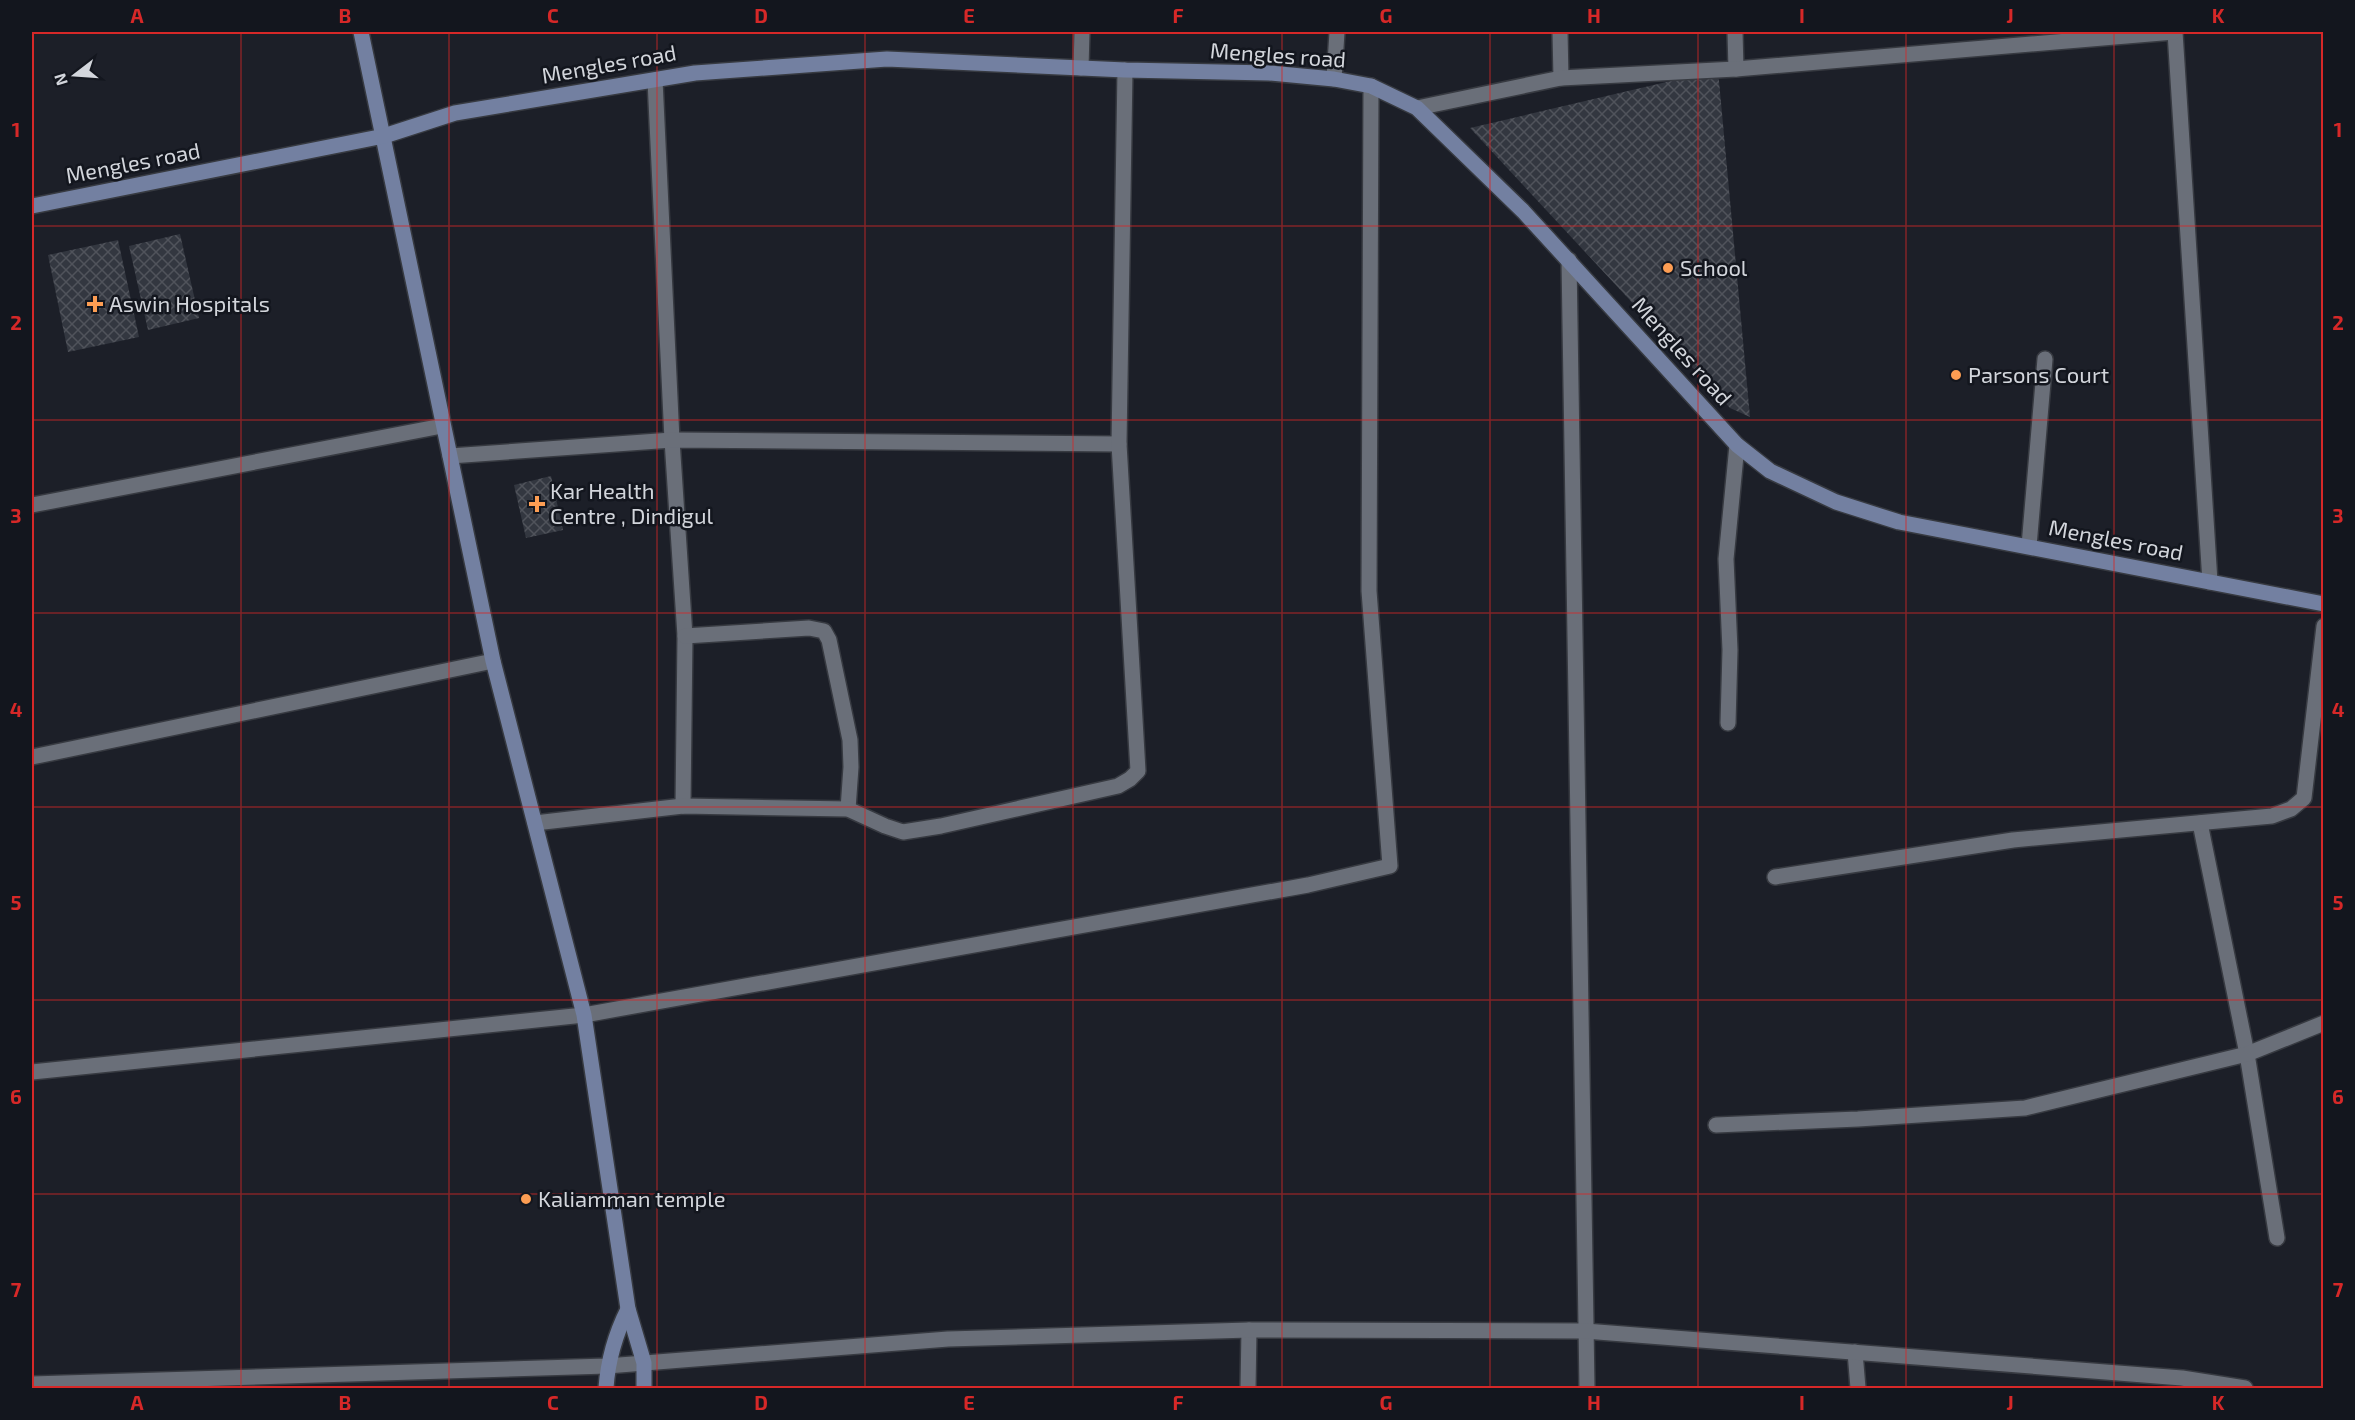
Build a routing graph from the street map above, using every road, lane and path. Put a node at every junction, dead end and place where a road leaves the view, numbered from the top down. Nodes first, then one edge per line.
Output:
1 (361, 32) edge
2 (1082, 32) edge
3 (1337, 32) edge
4 (1560, 32) edge
5 (1735, 32) edge
6 (2174, 32) edge
7 (1081, 68) junction
8 (1736, 69) junction
9 (1125, 70) junction
10 (1561, 78) junction
11 (1334, 79) junction
12 (655, 80) junction
13 (1371, 86) junction
14 (1417, 108) junction
15 (384, 136) junction
16 (32, 206) edge
17 (1569, 260) junction
18 (2045, 359) dead end
19 (442, 426) junction
20 (672, 440) junction
21 (1119, 444) junction
22 (1737, 445) junction
23 (450, 456) junction
24 (32, 505) edge
25 (2029, 546) junction
26 (2210, 582) junction
27 (2324, 604) edge
28 (2324, 626) edge
29 (685, 636) junction
30 (493, 661) junction
31 (1728, 723) dead end
32 (32, 757) edge
33 (683, 806) junction
34 (848, 809) junction
35 (535, 823) junction
36 (2200, 823) junction
37 (1775, 877) dead end
38 (584, 1015) junction
39 (2324, 1023) edge
40 (2247, 1054) junction
41 (32, 1072) edge
42 (1716, 1125) dead end
43 (2277, 1238) dead end
44 (628, 1309) junction
45 (1248, 1329) junction
46 (1585, 1331) junction
47 (1855, 1352) junction
48 (644, 1363) junction
49 (607, 1366) junction
50 (32, 1383) edge
51 (606, 1389) edge
52 (644, 1389) edge
53 (1248, 1389) edge
54 (1587, 1389) edge
55 (1858, 1389) edge
56 (2245, 1389) edge

1 - 15 main road
2 - 7 street
3 - 11 street
4 - 10 street
5 - 8 street
6 - 8 street
6 - 26 street
7 - 9 main road, Mengles road
7 - 12 main road, Mengles road
8 - 10 street
9 - 11 main road, Mengles road
9 - 21 street
10 - 14 street
11 - 13 main road, Mengles road
12 - 15 main road, Mengles road
12 - 20 street
13 - 14 main road, Mengles road
13 - 38 street
14 - 17 main road, Mengles road
15 - 16 main road, Mengles road
15 - 19 main road
17 - 22 main road, Mengles road
17 - 46 street
18 - 25 street
19 - 23 main road
19 - 24 street
20 - 21 street
20 - 23 street
20 - 29 street
21 - 34 street
22 - 25 main road, Mengles road
22 - 31 street
23 - 30 main road
25 - 26 main road, Mengles road
26 - 27 main road, Mengles road
28 - 36 street
29 - 33 street
29 - 34 street
30 - 32 street
30 - 35 main road
33 - 34 street
33 - 35 street
35 - 38 main road
36 - 37 street
36 - 40 street
38 - 41 street
38 - 44 main road
39 - 40 street
40 - 42 street
40 - 43 street
44 - 48 main road
44 - 49 main road
45 - 46 street
45 - 48 street
45 - 53 street
46 - 47 street
46 - 54 street
47 - 55 street
47 - 56 street
48 - 49 street
48 - 52 main road
49 - 50 street
49 - 51 main road

